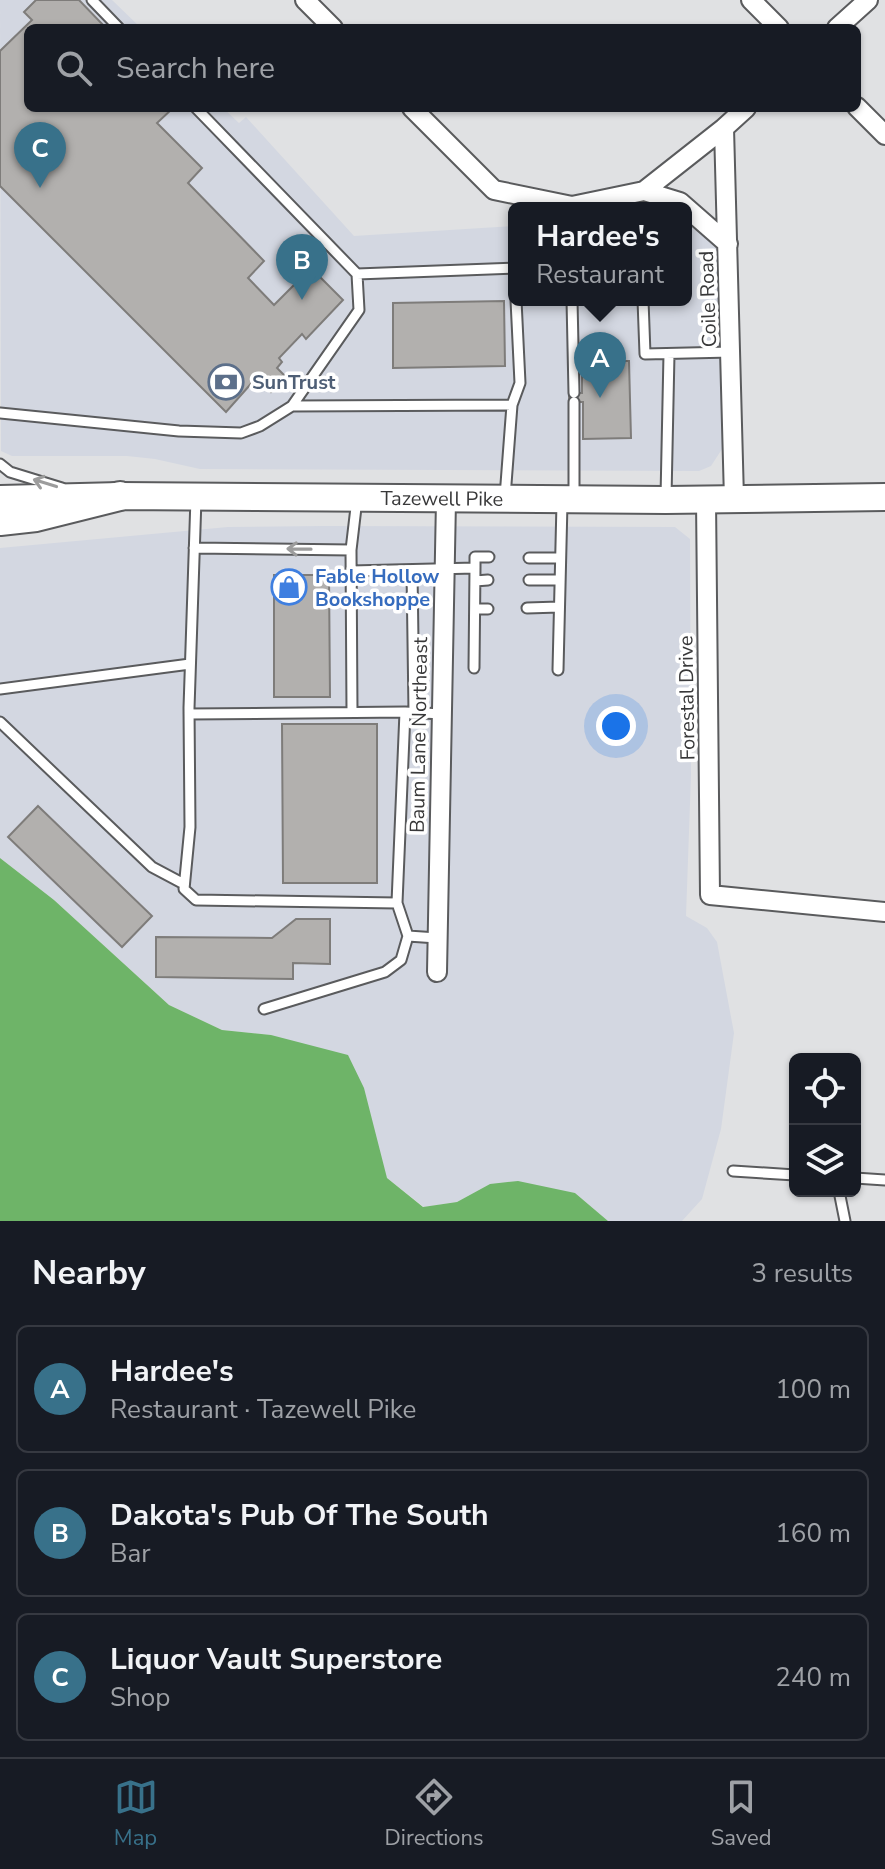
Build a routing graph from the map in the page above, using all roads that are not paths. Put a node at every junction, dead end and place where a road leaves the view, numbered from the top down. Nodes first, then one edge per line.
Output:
1 (92, 0) edge
2 (305, 0) edge
3 (751, 0) edge
4 (868, 0) edge
5 (115, 24) edge
6 (329, 24) edge
7 (775, 24) edge
8 (841, 24) edge
9 (861, 111) edge
10 (200, 112) edge
11 (416, 112) edge
12 (742, 112) edge
13 (724, 128) junction
14 (885, 135) edge
15 (644, 191) junction
16 (552, 202) edge
17 (591, 202) edge
18 (680, 202) edge
19 (692, 212) edge
20 (728, 244) junction
21 (508, 268) edge
22 (357, 274) junction
23 (516, 306) edge
24 (572, 306) edge
25 (643, 306) edge
26 (731, 352) junction
27 (669, 354) junction
28 (512, 405) junction
29 (292, 406) junction
30 (0, 413) edge
31 (0, 464) edge
32 (106, 496) junction
33 (885, 497) edge
34 (196, 498) junction
35 (0, 499) edge
36 (357, 499) junction
37 (504, 499) junction
38 (734, 499) junction
39 (446, 500) junction
40 (568, 500) junction
41 (666, 500) junction
42 (706, 500) junction
43 (0, 521) edge
44 (194, 548) junction
45 (351, 550) junction
46 (489, 557) dead end
47 (529, 558) dead end
48 (559, 558) junction
49 (475, 568) junction
50 (445, 569) junction
51 (351, 571) junction
52 (412, 571) junction
53 (488, 580) dead end
54 (529, 580) dead end
55 (559, 580) junction
56 (475, 581) junction
57 (559, 607) junction
58 (527, 608) dead end
59 (475, 609) junction
60 (488, 609) dead end
61 (190, 664) junction
62 (474, 668) dead end
63 (558, 670) dead end
64 (0, 689) edge
65 (352, 712) junction
66 (410, 712) junction
67 (189, 714) junction
68 (442, 714) junction
69 (0, 722) edge
70 (184, 884) junction
71 (397, 903) junction
72 (885, 912) edge
73 (408, 936) junction
74 (438, 938) junction
75 (437, 972) dead end
76 (264, 1009) dead end
77 (733, 1171) dead end
78 (789, 1175) edge
79 (861, 1178) edge
80 (885, 1180) edge
81 (840, 1197) edge
82 (845, 1221) edge

1 - 5 lane
2 - 6 street
3 - 7 street
4 - 8 street
9 - 14 street
10 - 22 lane
11 - 16 street
12 - 13 street
13 - 15 street
13 - 20 street, Coile Road
15 - 17 street
15 - 18 street
19 - 20 street
20 - 26 street, Coile Road
21 - 22 lane
22 - 29 lane
23 - 28 lane
24 - 40 lane
25 - 27 lane
26 - 27 lane
26 - 38 street, Coile Road
27 - 41 lane
28 - 29 lane
28 - 37 lane
29 - 30 lane
32 -> 31 lane
32 - 34 main road, Tazewell Pike
32 - 35 main road, Tazewell Pike
32 - 43 main road
33 - 38 main road, Tazewell Pike
34 - 36 main road, Tazewell Pike
34 - 44 lane
36 - 39 main road, Tazewell Pike
36 - 45 lane
37 - 39 main road, Tazewell Pike
37 - 40 main road, Tazewell Pike
38 - 42 main road, Tazewell Pike
39 - 50 street, Baum Lane Northeast
40 - 41 main road, Tazewell Pike
40 - 48 lane
41 - 42 main road, Tazewell Pike
42 - 72 street, Forestal Drive
45 -> 44 lane
44 - 61 lane
45 - 51 lane
46 - 49 lane
47 - 48 lane
48 - 55 lane
49 - 50 lane
49 - 56 lane
50 - 52 lane
50 - 68 street, Baum Lane Northeast
51 - 52 lane
51 - 65 lane
52 - 66 lane
53 - 56 lane
54 - 55 lane
55 - 57 lane
56 - 59 lane
57 - 58 lane
57 - 63 lane
59 - 60 lane
59 - 62 lane
61 - 64 lane
61 - 67 lane
65 - 66 lane
65 - 67 lane
66 - 68 lane
66 - 71 lane
67 - 70 lane
68 - 74 street, Baum Lane Northeast
69 - 70 lane
70 - 71 lane
71 - 73 lane
73 - 74 lane
73 - 76 lane
74 - 75 street, Baum Lane Northeast
77 - 78 lane
79 - 80 lane
81 - 82 lane

